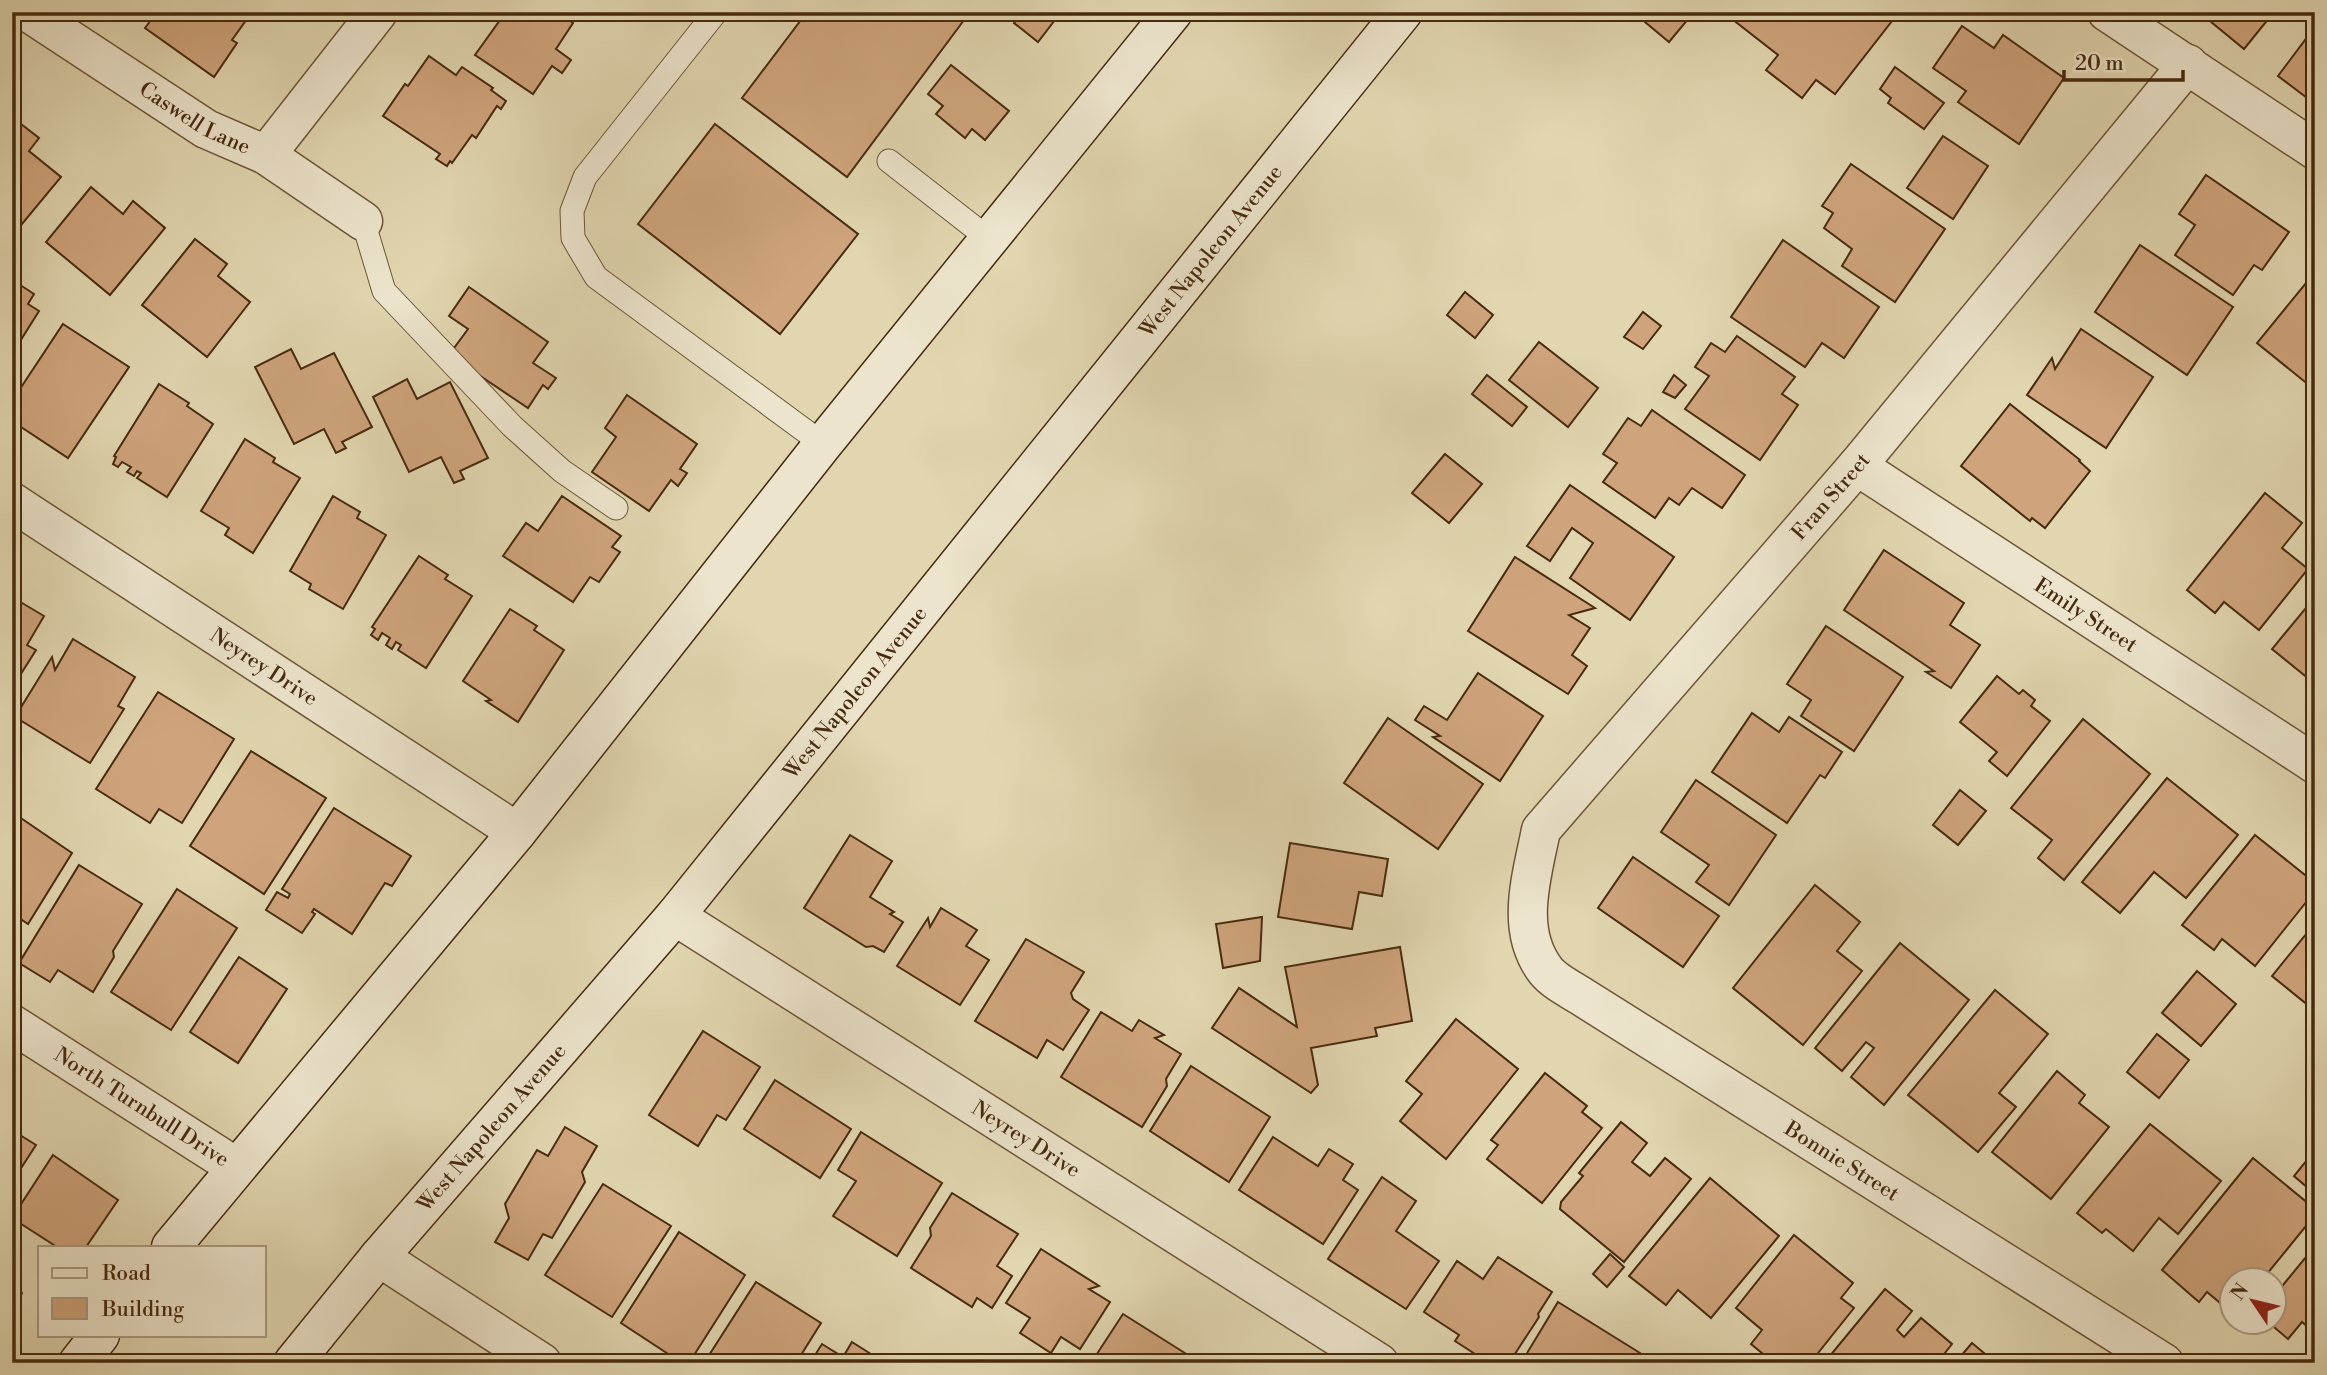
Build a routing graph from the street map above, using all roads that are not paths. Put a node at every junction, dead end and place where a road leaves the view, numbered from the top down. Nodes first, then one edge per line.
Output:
1 (28, 12) edge
2 (379, 12) edge
3 (716, 12) edge
4 (1173, 12) edge
5 (1403, 12) edge
6 (2107, 12) edge
7 (2188, 64) junction
8 (2315, 150) edge
9 (266, 155) junction
10 (889, 161) dead end
11 (363, 221) joint
12 (989, 239) junction
13 (823, 444) junction
14 (1857, 466) junction
15 (12, 502) edge
16 (616, 508) dead end
17 (2315, 764) edge
18 (517, 832) junction
19 (675, 916) junction
20 (1532, 947) joint
21 (12, 1024) edge
22 (236, 1167) junction
23 (173, 1246) edge
24 (379, 1257) junction
25 (99, 1336) edge
26 (78, 1363) edge
27 (293, 1363) edge
28 (542, 1363) edge
29 (1379, 1363) edge
30 (2164, 1363) edge

1 - 9 street, Caswell Lane
2 - 9 street
3 - 13 lane
4 - 12 street
5 - 19 street, West Napoleon Avenue
6 - 7 street
7 - 8 street
7 - 14 street, Fran Street
9 - 11 street, Caswell Lane
10 - 12 lane
11 - 16 lane
12 - 13 street
13 - 18 street
14 - 17 street, Emily Street
14 - 20 street, Fran Street
15 - 18 street, Neyrey Drive
18 - 22 street
19 - 24 street, West Napoleon Avenue
19 - 29 street, Neyrey Drive
20 - 30 street, Bonnie Street
21 - 22 street, North Turnbull Drive
22 - 23 street
24 - 27 street, West Napoleon Avenue
24 - 28 street
25 - 26 street

